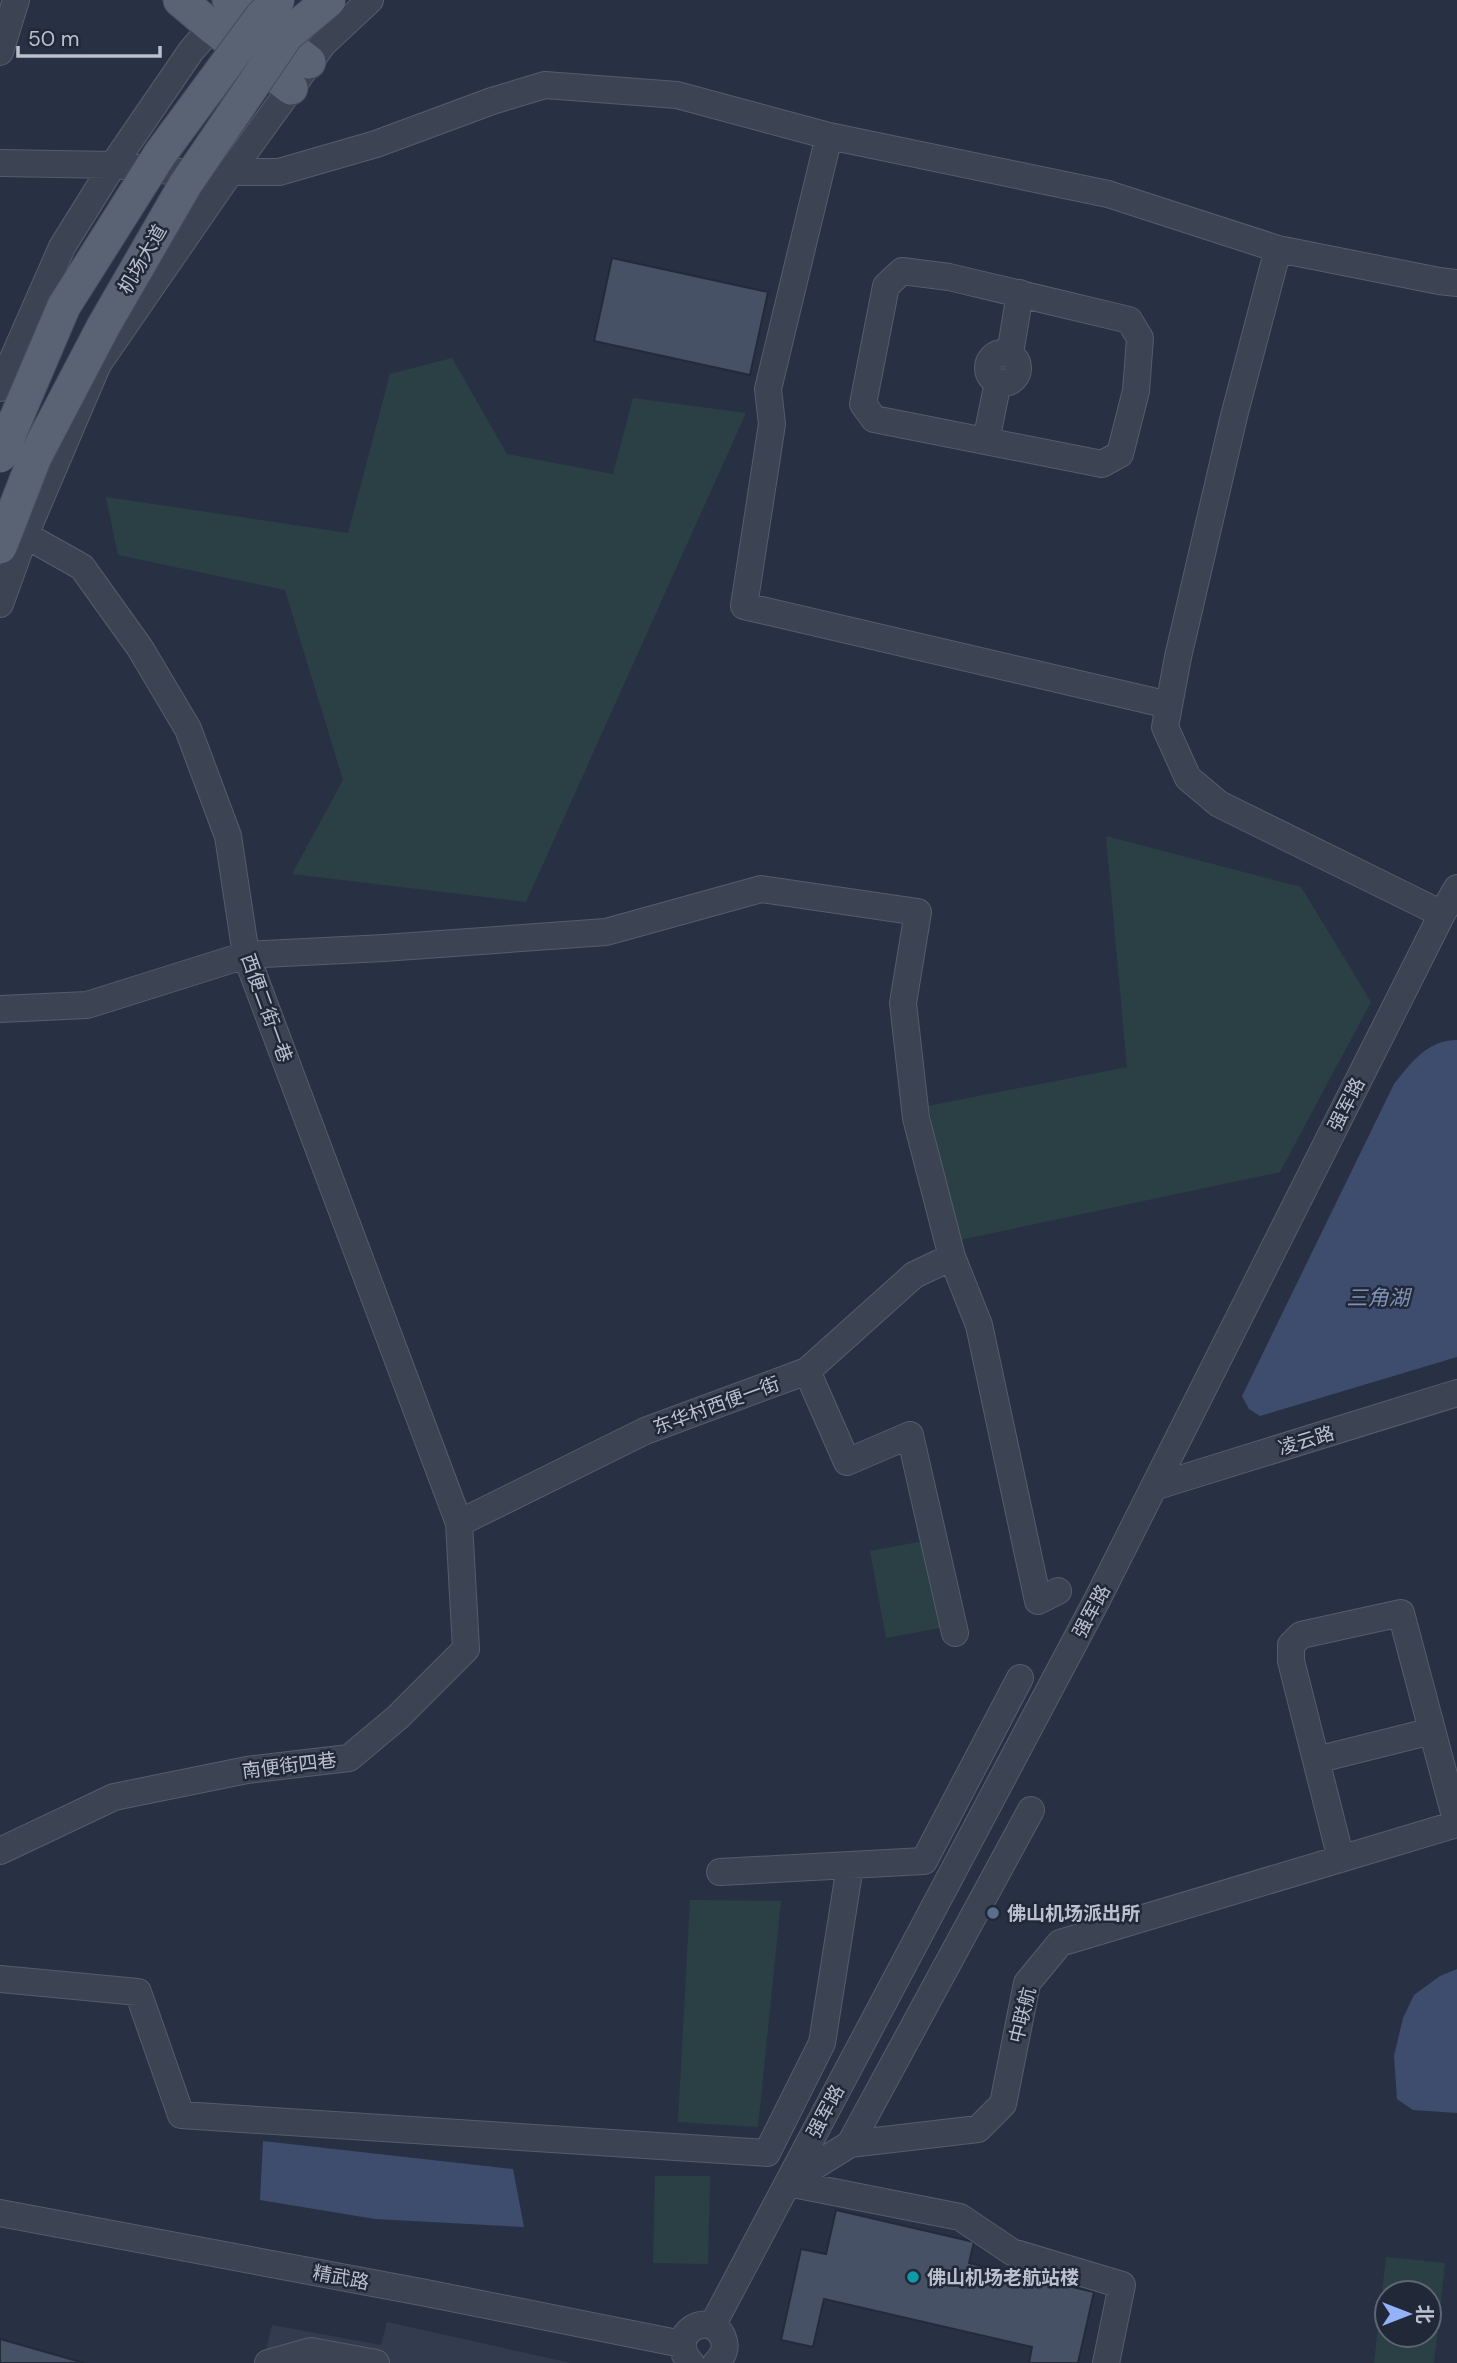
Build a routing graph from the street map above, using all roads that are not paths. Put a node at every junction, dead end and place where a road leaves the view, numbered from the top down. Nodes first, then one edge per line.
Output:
1 (16, 0) edge
2 (180, 0) edge
3 (278, 0) edge
4 (329, 0) edge
5 (370, 0) edge
6 (227, 8) edge
7 (0, 52) edge
8 (300, 75) junction
9 (829, 136) junction
10 (0, 163) edge
11 (113, 165) junction
12 (229, 174) junction
13 (1278, 249) junction
14 (1457, 283) edge
15 (1020, 293) junction
16 (0, 388) edge
17 (986, 441) junction
18 (0, 456) edge
19 (13, 541) edge
20 (0, 604) edge
21 (1169, 705) junction
22 (1457, 888) edge
23 (1442, 914) junction
24 (246, 955) junction
25 (0, 1009) edge
26 (952, 1257) junction
27 (807, 1371) junction
28 (1457, 1393) edge
29 (1154, 1487) junction
30 (458, 1523) junction
31 (1058, 1591) dead end
32 (956, 1633) dead end
33 (1020, 1678) dead end
34 (1432, 1731) junction
35 (1316, 1760) junction
36 (1031, 1810) dead end
37 (1457, 1824) edge
38 (0, 1851) edge
39 (1341, 1858) junction
40 (850, 1866) junction
41 (720, 1872) dead end
42 (0, 1979) edge
43 (850, 2144) junction
44 (788, 2183) junction
45 (0, 2213) edge
46 (712, 2326) junction
47 (686, 2354) edge
48 (268, 2363) edge
49 (376, 2363) edge
50 (717, 2363) edge
51 (1106, 2363) edge

1 - 7 street
2 - 6 main road
3 - 18 main road, 机场大道, bridge
4 - 19 main road, 机场大道, bridge
5 - 8 street
6 - 8 main road
6 - 11 street
8 - 12 street
9 - 12 street
9 - 13 street
9 - 21 street
10 - 11 street
11 - 12 street
11 - 16 street
12 - 19 street
13 - 14 street
13 - 21 street
15 - 17 street
15 - 17 street
15 - 17 street
19 - 20 street
19 - 24 street, 西便二街一巷
21 - 23 street
22 - 23 street, 强军路
23 - 29 street, 强军路
24 - 25 street
24 - 26 street
24 - 30 street, 西便二街一巷
26 - 27 street, 东华村西便一街
26 - 31 street
27 - 30 street, 东华村西便一街
27 - 32 street
28 - 29 street, 凌云路
29 - 44 street, 强军路
30 - 38 street, 南便街四巷
33 - 40 street
34 - 35 street
34 - 35 street
34 - 37 street
35 - 39 street
36 - 43 street
37 - 39 street, 中联航
39 - 43 street, 中联航
40 - 41 street
40 - 42 street
43 - 44 street, 中联航
44 - 46 street, 强军路
44 - 51 street
45 - 47 street, 精武路
46 - 47 street
46 - 50 street
48 - 49 street

